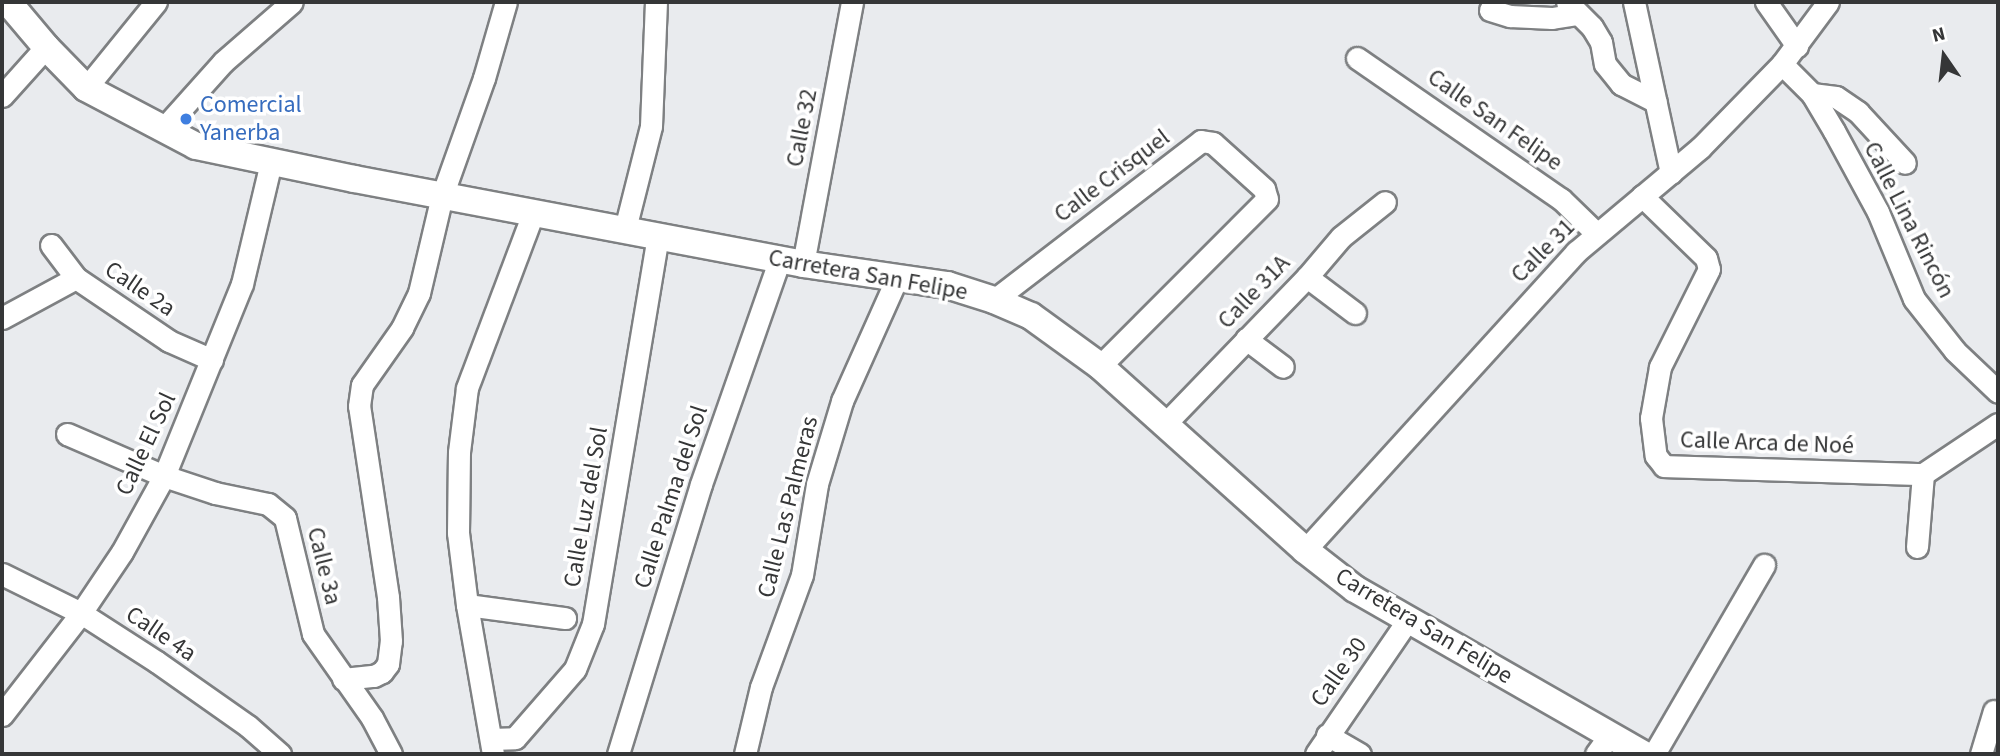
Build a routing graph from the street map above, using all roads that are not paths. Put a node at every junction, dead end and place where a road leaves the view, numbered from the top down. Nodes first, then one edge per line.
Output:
1 (8, 2) edge
2 (156, 2) edge
3 (292, 2) edge
4 (506, 2) edge
5 (656, 2) edge
6 (852, 2) edge
7 (1634, 2) edge
8 (1766, 2) edge
9 (1828, 2) edge
10 (1573, 8) edge
11 (1490, 10) dead end
12 (1797, 46) junction
13 (46, 47) junction
14 (1357, 58) dead end
15 (1782, 64) junction
16 (86, 88) junction
17 (1812, 94) junction
18 (2, 96) edge
19 (1656, 102) junction
20 (164, 128) junction
21 (271, 162) junction
22 (1905, 163) dead end
23 (1671, 173) junction
24 (443, 196) junction
25 (1642, 196) junction
26 (1385, 202) dead end
27 (533, 213) junction
28 (625, 229) junction
29 (1597, 234) junction
30 (658, 237) junction
31 (51, 245) dead end
32 (791, 261) junction
33 (1307, 277) junction
34 (76, 278) junction
35 (897, 278) junction
36 (994, 300) junction
37 (1355, 313) dead end
38 (2, 318) edge
39 (1246, 339) junction
40 (212, 360) junction
41 (1100, 366) junction
42 (1283, 367) dead end
43 (1998, 392) edge
44 (1165, 424) junction
45 (1998, 424) edge
46 (67, 434) dead end
47 (1923, 474) junction
48 (164, 476) junction
49 (1917, 547) dead end
50 (1305, 550) junction
51 (1764, 565) dead end
52 (2, 574) edge
53 (467, 605) junction
54 (81, 613) junction
55 (565, 618) dead end
56 (1407, 621) junction
57 (343, 679) junction
58 (1994, 711) dead end
59 (2, 715) edge
60 (1327, 734) junction
61 (1603, 745) edge
62 (492, 747) edge
63 (279, 754) edge
64 (391, 754) edge
65 (618, 754) edge
66 (745, 754) edge
67 (1316, 754) edge
68 (1360, 754) edge
69 (1643, 754) edge
70 (1654, 754) edge
71 (1981, 754) edge

1 - 13 main road, Carretera San Felipe
2 - 16 street
3 - 20 street
4 - 24 street
5 - 28 street
6 - 32 street, Calle 32
7 - 19 street
8 - 12 street
9 - 12 street, Calle 31
10 - 11 street
10 - 19 street
12 - 15 street, Calle 31
13 - 16 main road, Carretera San Felipe
13 - 18 street
14 - 29 street, Calle San Felipe
15 - 17 street, Calle Lina Rincón
15 - 23 street, Calle 31
16 - 20 main road, Carretera San Felipe
17 - 22 street
17 - 43 street, Calle Lina Rincón
19 - 23 street
20 - 21 main road, Carretera San Felipe
21 - 24 main road, Carretera San Felipe
21 - 40 street, Calle El Sol
23 - 25 street, Calle 31
24 - 27 main road, Carretera San Felipe
24 - 57 street
25 - 29 street, Calle 31
25 - 47 street, Calle Arca de Noé
26 - 33 street, Calle 31A
27 - 28 main road, Carretera San Felipe
27 - 53 street
28 - 30 main road, Carretera San Felipe
29 - 50 street, Calle 31
30 - 32 main road, Carretera San Felipe
30 - 62 street, Calle Luz del Sol
31 - 34 street, Calle 2a
32 - 35 main road, Carretera San Felipe
32 - 65 street, Calle Palma del Sol
33 - 37 street
33 - 39 street, Calle 31A
34 - 38 street
34 - 40 street, Calle 2a
35 - 36 main road, Carretera San Felipe
35 - 66 street, Calle Las Palmeras
36 - 41 main road, Carretera San Felipe
36 - 41 street, Calle Crisquel
39 - 42 street
39 - 44 street, Calle 31A
40 - 48 street, Calle El Sol
41 - 44 main road, Carretera San Felipe
44 - 50 main road, Carretera San Felipe
45 - 47 street
46 - 48 street, Calle 3a
47 - 49 street
48 - 54 street, Calle El Sol
48 - 57 street, Calle 3a
50 - 56 main road, Carretera San Felipe
51 - 70 street
52 - 54 street, Calle 4a
53 - 55 street
53 - 62 street
54 - 59 street, Calle El Sol
54 - 63 street, Calle 4a
56 - 60 street, Calle 30
56 - 61 main road, Carretera San Felipe
57 - 64 street, Calle 3a
58 - 71 street
60 - 67 street, Calle 30
60 - 68 street
61 - 69 main road, Carretera San Felipe

